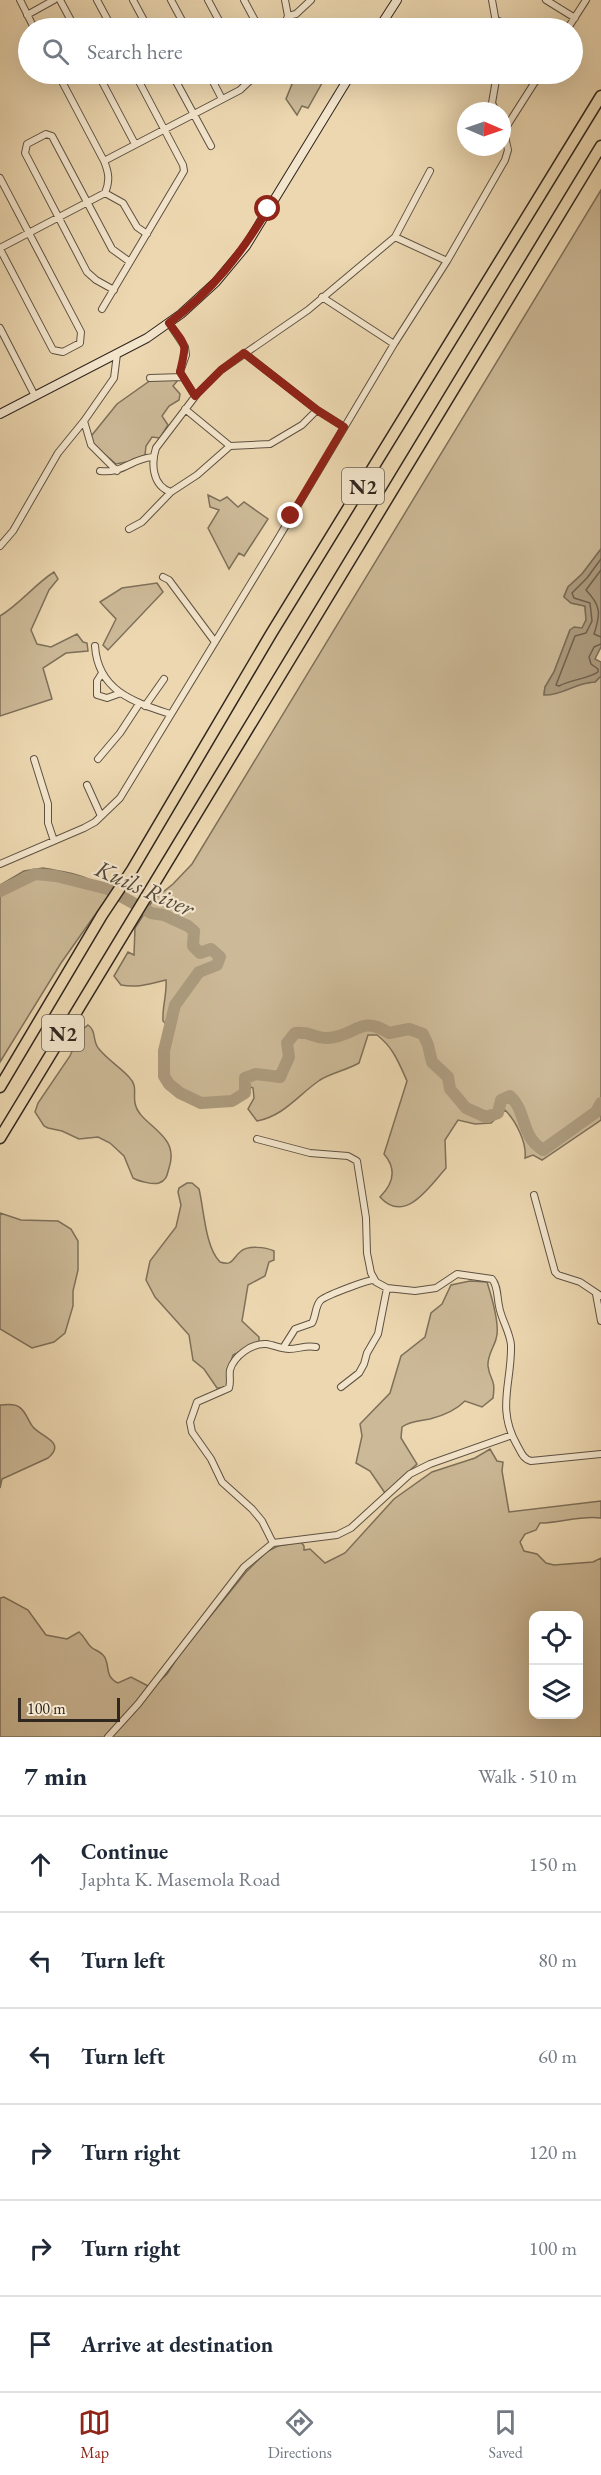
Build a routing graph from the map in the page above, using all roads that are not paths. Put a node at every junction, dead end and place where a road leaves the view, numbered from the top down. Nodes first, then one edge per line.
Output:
1 (20, 0) edge
2 (54, 0) edge
3 (60, 0) edge
4 (97, 0) edge
5 (133, 0) edge
6 (171, 0) edge
7 (208, 0) edge
8 (244, 0) edge
9 (285, 0) edge
10 (311, 0) edge
11 (397, 0) edge
12 (492, 0) edge
13 (546, 0) edge
14 (586, 0) edge
15 (27, 15) junction
16 (288, 16) joint
17 (29, 18) edge
18 (70, 18) edge
19 (107, 18) edge
20 (143, 18) edge
21 (181, 18) edge
22 (218, 18) edge
23 (254, 18) edge
24 (385, 18) edge
25 (496, 18) edge
26 (575, 18) joint
27 (63, 84) edge
28 (103, 84) edge
29 (140, 84) edge
30 (177, 84) edge
31 (214, 84) edge
32 (244, 84) edge
33 (345, 84) edge
34 (495, 84) edge
35 (534, 84) edge
36 (601, 96) edge
37 (222, 99) junction
38 (492, 102) edge
39 (192, 114) junction
40 (511, 115) edge
41 (164, 129) junction
42 (135, 144) junction
43 (211, 146) dead end
44 (601, 146) edge
45 (507, 156) edge
46 (104, 161) junction
47 (430, 171) dead end
48 (0, 178) edge
49 (105, 193) junction
50 (88, 202) junction
51 (58, 218) junction
52 (29, 233) junction
53 (147, 234) junction
54 (394, 237) junction
55 (0, 249) edge
56 (447, 261) junction
57 (130, 262) junction
58 (114, 290) junction
59 (322, 297) junction
60 (102, 309) dead end
61 (169, 323) junction
62 (0, 328) edge
63 (394, 344) junction
64 (244, 353) junction
65 (117, 354) junction
66 (182, 377) junction
67 (150, 378) dead end
68 (34, 396) junction
69 (195, 396) junction
70 (185, 409) junction
71 (317, 410) junction
72 (0, 414) edge
73 (84, 421) junction
74 (344, 427) junction
75 (230, 446) junction
76 (153, 457) junction
77 (100, 471) dead end
78 (117, 471) junction
79 (171, 492) junction
80 (129, 529) dead end
81 (0, 546) edge
82 (163, 577) dead end
83 (215, 642) junction
84 (95, 646) dead end
85 (102, 673) junction
86 (164, 679) dead end
87 (121, 693) junction
88 (142, 705) junction
89 (170, 714) junction
90 (34, 759) dead end
91 (99, 759) dead end
92 (87, 784) dead end
93 (101, 816) junction
94 (54, 841) junction
95 (0, 864) edge
96 (0, 1087) edge
97 (0, 1138) edge
98 (257, 1139) dead end
99 (534, 1195) dead end
100 (373, 1280) junction
101 (387, 1288) junction
102 (599, 1295) edge
103 (601, 1320) edge
104 (316, 1347) dead end
105 (283, 1348) junction
106 (341, 1387) dead end
107 (512, 1436) junction
108 (601, 1454) edge
109 (273, 1544) junction
110 (108, 1737) edge

1 - 15 street
2 - 15 street
3 - 18 street
4 - 19 street
5 - 20 street
6 - 21 street
7 - 22 street
8 - 23 street
9 - 16 street
10 - 16 street
11 - 24 main road
12 - 25 street
13 - 26 street
14 - 26 street
15 - 17 street
27 - 46 street
28 - 42 street
29 - 41 street
30 - 39 street
31 - 37 street
32 - 37 street
33 - 61 main road
34 - 38 street
35 - 40 street
36 - 96 highway, N2
37 - 39 street
39 - 41 street
39 - 43 street
41 - 42 street
41 - 53 street
42 - 46 street
44 - 97 highway, N2
45 - 56 street
46 - 49 street
47 - 54 street
48 - 52 street
49 - 50 street
49 - 53 street
50 - 51 street
50 - 51 street
50 - 57 street
51 - 52 street
51 - 58 street
52 - 55 street
52 - 55 street
53 - 57 street
54 - 56 street
54 - 59 street
56 - 63 street
57 - 58 street
58 - 60 street
59 - 63 street
59 - 64 street
61 - 65 main road
61 - 66 street
62 - 68 street
63 - 74 street
64 - 69 street
64 - 71 street
65 - 68 main road
65 - 73 street
66 - 67 street
66 - 69 street
68 - 72 main road
69 - 70 street
70 - 75 street
70 - 76 street
71 - 74 street
71 - 75 street
73 - 78 street
73 - 81 street
74 - 83 street
75 - 79 street
76 - 78 street
76 - 79 street
77 - 78 street
79 - 80 street
82 - 83 street
83 - 89 street
84 - 85 street
85 - 87 street
85 - 87 street
86 - 88 street
87 - 88 street
88 - 89 street
88 - 91 street
89 - 93 street
90 - 94 street
92 - 93 street
93 - 94 street
94 - 95 street
98 - 100 street
99 - 102 street
100 - 101 street
100 - 105 street
101 - 106 street
101 - 107 street
102 - 103 street
104 - 105 street
105 - 109 street
107 - 108 street
107 - 109 street
109 - 110 street

